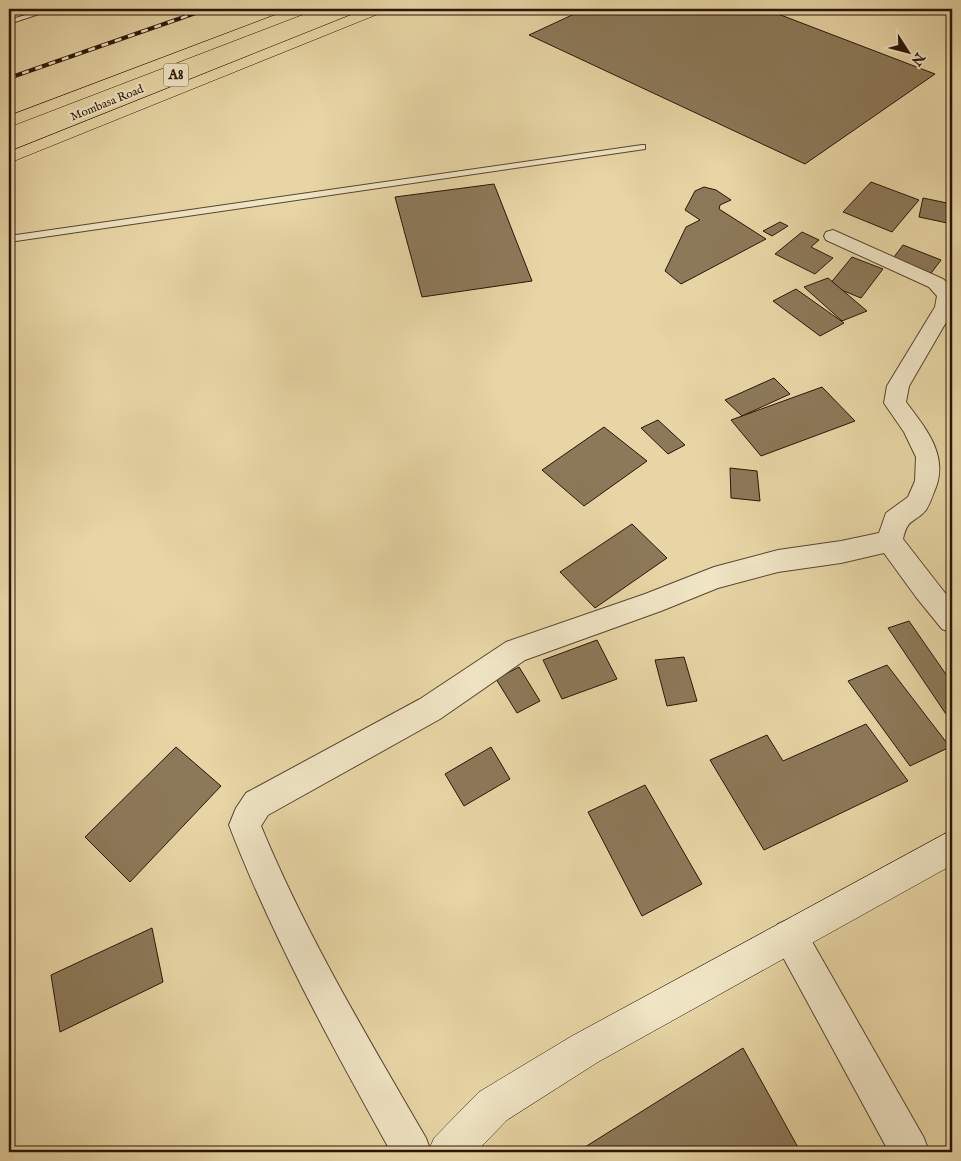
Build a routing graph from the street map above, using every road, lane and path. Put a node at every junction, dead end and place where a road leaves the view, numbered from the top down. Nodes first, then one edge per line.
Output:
1 (51, 9) edge
2 (304, 9) edge
3 (344, 9) edge
4 (378, 9) edge
5 (9, 22) edge
6 (9, 122) edge
7 (9, 142) edge
8 (642, 147) dead end
9 (9, 158) edge
10 (833, 236) dead end
11 (9, 239) edge
12 (890, 541) junction
13 (952, 621) edge
14 (952, 847) edge
15 (790, 936) junction
16 (412, 1152) edge
17 (448, 1152) edge
18 (910, 1152) edge

1 - 5 lane
2 - 6 highway, Mombasa Road / A8
3 - 7 highway, Mombasa Road / A8
4 - 9 highway
8 - 11 lane
10 - 12 street
12 - 13 street
12 - 16 street
14 - 15 street
15 - 17 street
15 - 18 street

